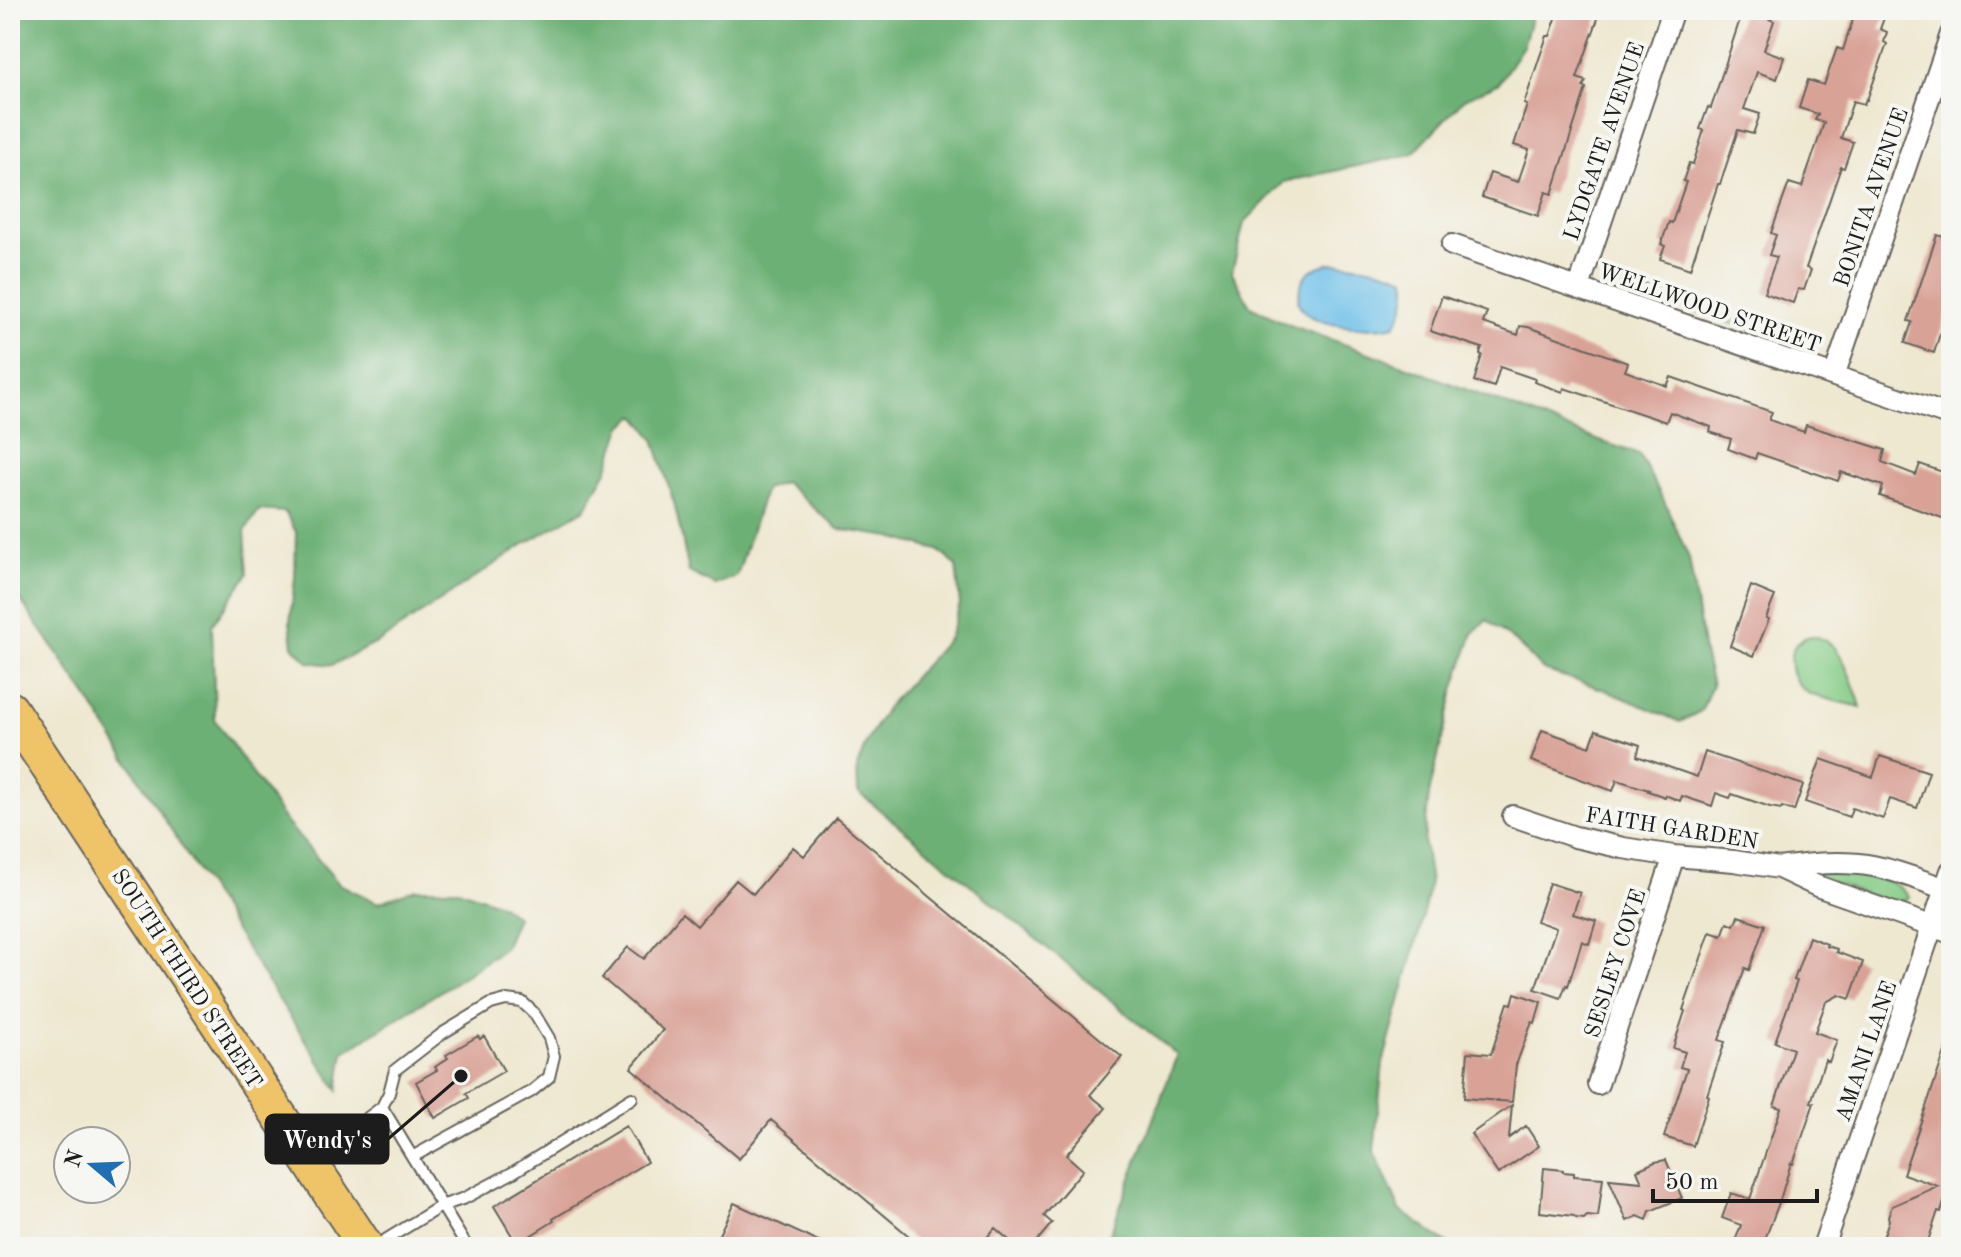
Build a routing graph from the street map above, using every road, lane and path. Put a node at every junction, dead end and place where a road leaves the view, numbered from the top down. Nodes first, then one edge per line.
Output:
1 (1673, 10) edge
2 (1951, 34) edge
3 (1452, 245) dead end
4 (1579, 287) junction
5 (1834, 376) junction
6 (1951, 416) edge
7 (10, 709) edge
8 (1513, 816) dead end
9 (1674, 856) junction
10 (1779, 868) junction
11 (1949, 883) edge
12 (1942, 930) edge
13 (1598, 1084) dead end
14 (632, 1098) dead end
15 (382, 1107) junction
16 (414, 1156) junction
17 (309, 1161) junction
18 (441, 1206) junction
19 (366, 1247) edge
20 (374, 1247) edge
21 (467, 1247) edge
22 (1823, 1247) edge

1 - 4 street, LYDGATE AVENUE
2 - 5 street, BONITA AVENUE
3 - 4 street, WELLWOOD STREET
4 - 5 street, WELLWOOD STREET
5 - 6 street, WELLWOOD STREET
7 - 17 highway, SOUTH THIRD STREET
8 - 9 street, FAITH GARDEN
9 - 10 street, FAITH GARDEN
9 - 13 street, SESLEY COVE
10 - 11 street, FAITH GARDEN
10 - 12 street, FAITH GARDEN
11 - 12 street, AMANI LANE
12 - 22 street, AMANI LANE
14 - 18 lane
15 - 16 lane
15 - 16 lane
15 - 17 lane
16 - 18 lane
17 - 19 highway, SOUTH THIRD STREET
18 - 20 lane
18 - 21 lane

